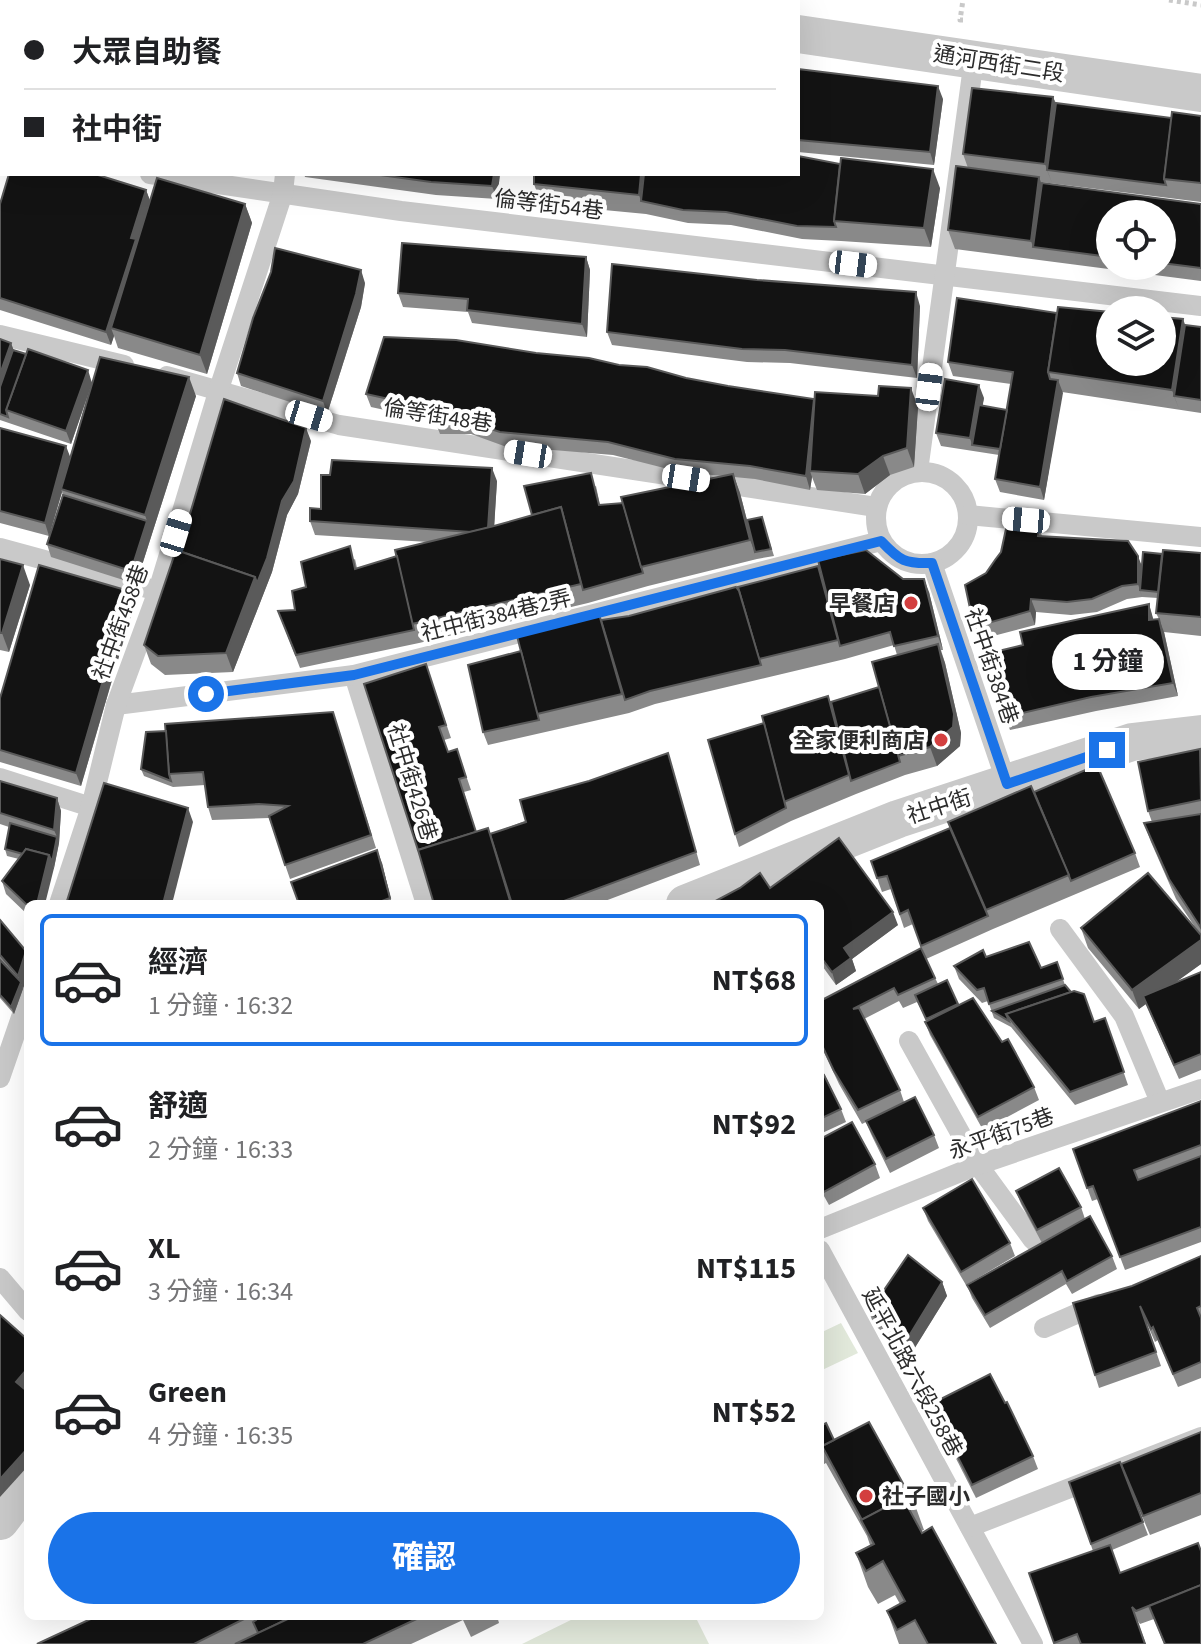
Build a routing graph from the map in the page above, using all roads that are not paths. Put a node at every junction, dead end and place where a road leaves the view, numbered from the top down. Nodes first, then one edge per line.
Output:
1 (800, 34) edge
2 (974, 59) junction
3 (1201, 93) edge
4 (177, 176) edge
5 (284, 184) edge
6 (944, 274) junction
7 (1201, 306) edge
8 (0, 335) edge
9 (219, 389) junction
10 (918, 471) junction
11 (876, 507) junction
12 (968, 515) junction
13 (1201, 537) edge
14 (881, 541) junction
15 (0, 548) edge
16 (932, 563) junction
17 (158, 591) junction
18 (354, 675) junction
19 (116, 705) junction
20 (1201, 734) edge
21 (0, 778) edge
22 (1007, 784) junction
23 (91, 807) junction
24 (60, 900) edge
25 (425, 900) edge
26 (695, 900) edge
27 (1060, 929) dead end
28 (24, 1008) edge
29 (909, 1041) dead end
30 (2, 1068) edge
31 (1201, 1089) edge
32 (1160, 1102) junction
33 (978, 1165) junction
34 (824, 1227) edge
35 (1033, 1240) edge
36 (824, 1257) edge
37 (0, 1278) edge
38 (1115, 1297) edge
39 (24, 1306) edge
40 (1044, 1328) dead end
41 (1201, 1437) edge
42 (24, 1489) edge
43 (0, 1521) edge
44 (970, 1527) junction
45 (1033, 1644) edge

1 - 2 street, 通河西街二段
2 - 3 street, 通河西街二段
2 - 6 lane
4 - 5 lane, 倫等街54巷
5 - 6 lane, 倫等街54巷
5 - 9 lane, 社中街458巷
6 - 7 lane, 倫等街54巷
6 - 10 lane
8 - 9 lane, 倫等街48巷
9 - 11 lane, 倫等街48巷
9 - 17 lane, 社中街458巷
10 - 11 lane
10 - 12 lane
11 - 14 lane
12 - 13 lane
12 - 16 lane
14 - 16 lane
14 - 18 lane, 社中街384巷2弄
15 - 17 lane
16 - 22 lane, 社中街384巷
17 - 19 lane, 社中街458巷
18 - 19 lane, 社中街384巷2弄
18 - 25 lane, 社中街426巷
19 - 23 lane, 社中街458巷
20 - 22 street, 社中街
21 - 23 lane
22 - 26 street, 社中街
23 - 24 lane, 社中街458巷
27 - 32 lane
28 - 30 lane
29 - 33 lane
31 - 32 lane, 永平街75巷
32 - 33 lane, 永平街75巷
33 - 34 lane, 永平街75巷
33 - 35 lane
36 - 44 lane, 延平北路六段258巷
37 - 39 lane
38 - 40 lane
41 - 44 lane
42 - 43 street
44 - 45 lane, 延平北路六段258巷

